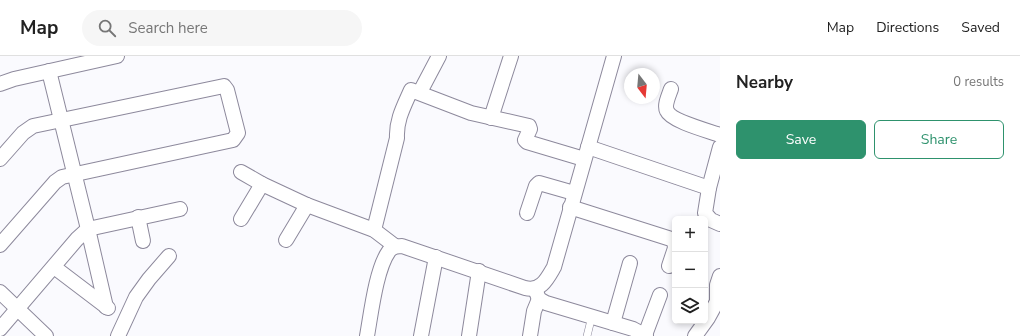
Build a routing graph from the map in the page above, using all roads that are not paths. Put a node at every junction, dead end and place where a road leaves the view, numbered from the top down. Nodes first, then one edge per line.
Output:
1 (117, 56) edge
2 (439, 56) edge
3 (510, 56) edge
4 (614, 56) edge
5 (49, 71) junction
6 (0, 84) edge
7 (671, 89) dead end
8 (420, 92) junction
9 (491, 118) junction
10 (61, 120) junction
11 (720, 135) edge
12 (720, 147) edge
13 (586, 153) junction
14 (0, 159) edge
15 (718, 165) edge
16 (241, 172) dead end
17 (74, 174) junction
18 (262, 184) junction
19 (709, 188) junction
20 (574, 193) junction
21 (307, 205) junction
22 (570, 207) junction
23 (180, 209) dead end
24 (527, 212) dead end
25 (138, 217) junction
26 (241, 219) dead end
27 (720, 224) edge
28 (88, 229) junction
29 (374, 230) junction
30 (286, 240) dead end
31 (672, 240) edge
32 (143, 241) dead end
33 (0, 245) edge
34 (395, 246) junction
35 (673, 252) edge
36 (170, 256) dead end
37 (436, 257) junction
38 (630, 263) dead end
39 (669, 266) dead end
40 (54, 267) junction
41 (479, 271) junction
42 (720, 276) edge
43 (0, 292) edge
44 (537, 294) junction
45 (660, 295) dead end
46 (719, 298) edge
47 (17, 309) junction
48 (592, 316) junction
49 (613, 323) junction
50 (0, 329) edge
51 (639, 334) edge
52 (46, 336) edge
53 (118, 336) edge
54 (366, 336) edge
55 (421, 336) edge
56 (469, 336) edge
57 (530, 336) edge
58 (587, 336) edge
59 (695, 336) edge

1 - 5 street
2 - 8 street
3 - 9 street
4 - 13 street
5 - 6 street
5 - 10 street
7 - 11 street
8 - 9 street
8 - 29 street
9 - 13 street
10 - 14 street
10 - 17 street
10 - 17 street
12 - 15 street
13 - 19 street
13 - 20 street
15 - 19 street
16 - 18 street
17 - 28 street
17 - 33 street
18 - 21 street
18 - 26 street
19 - 27 street
20 - 22 street
20 - 24 street
21 - 29 street
21 - 30 street
22 - 31 street
22 - 44 street
23 - 25 street
25 - 28 street
25 - 32 street
28 - 40 street
28 - 40 street
29 - 34 street
34 - 37 street
34 - 54 street
35 - 39 street
36 - 53 street
37 - 41 street
37 - 55 street
38 - 49 street
40 - 47 street
41 - 44 street
41 - 56 street
42 - 46 street
43 - 47 street
44 - 48 street
44 - 57 street
45 - 51 street
46 - 59 street
47 - 50 street
47 - 52 street
48 - 49 street
48 - 58 lane
49 - 51 street

